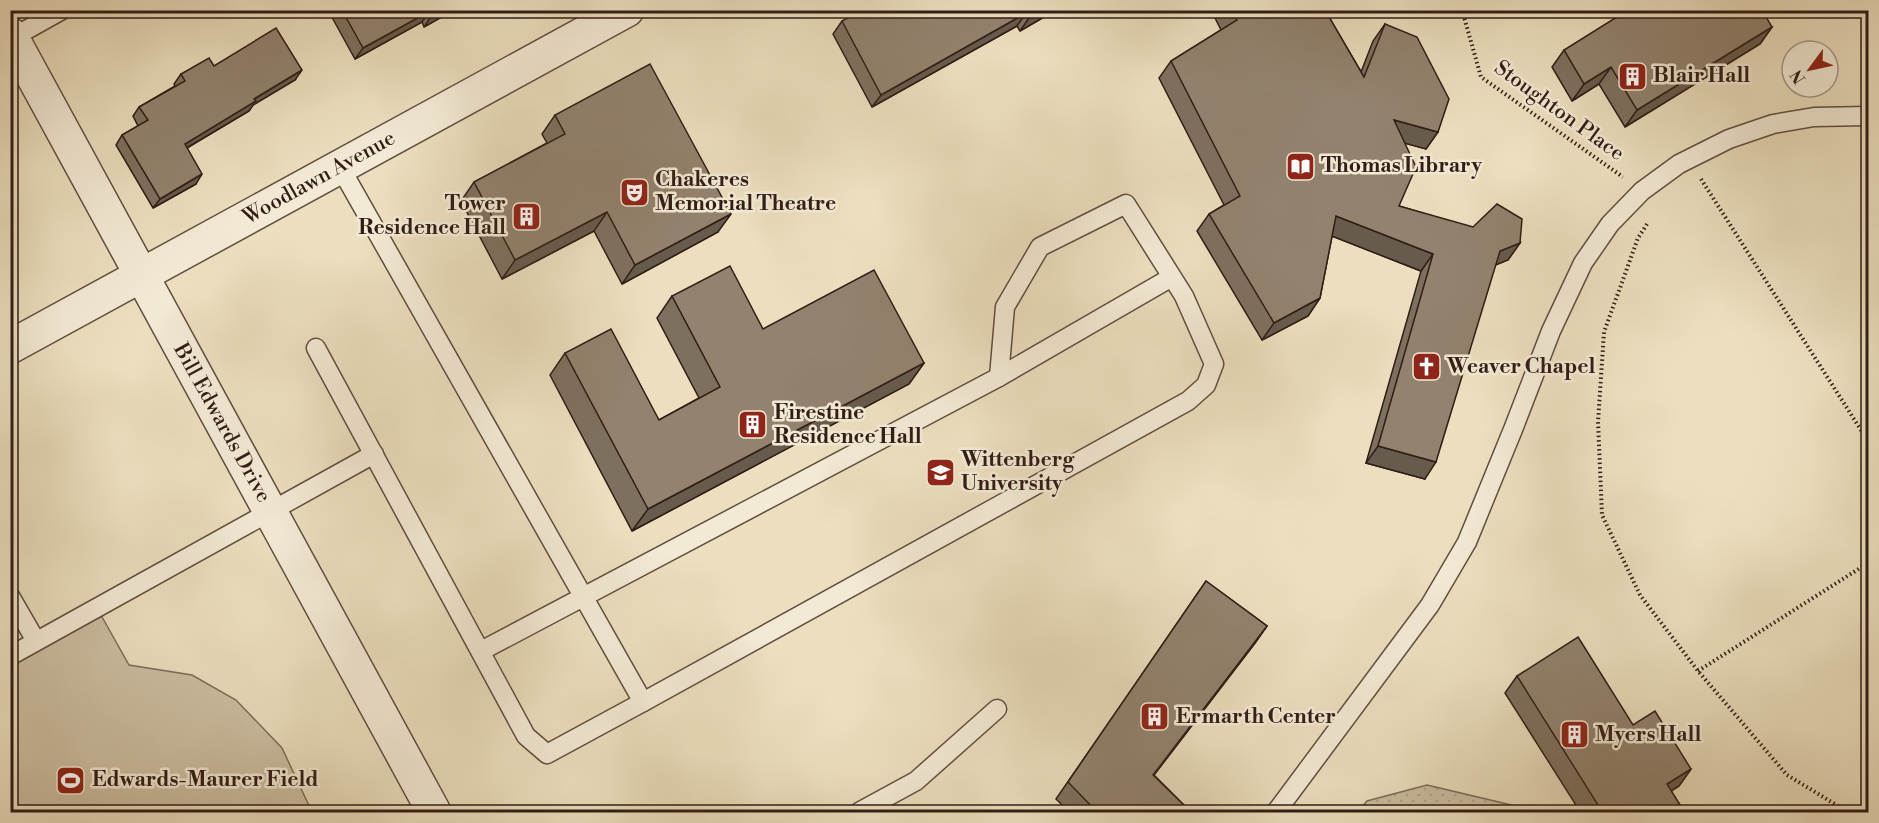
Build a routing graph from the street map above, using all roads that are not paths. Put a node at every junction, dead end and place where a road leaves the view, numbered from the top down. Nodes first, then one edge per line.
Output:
1 (62, 10) edge
2 (627, 10) edge
3 (11, 36) edge
4 (1869, 116) edge
5 (340, 166) junction
6 (141, 275) junction
7 (1172, 278) junction
8 (10, 347) edge
9 (316, 348) dead end
10 (999, 377) junction
11 (374, 454) junction
12 (270, 512) junction
13 (10, 596) edge
14 (584, 598) junction
15 (36, 641) junction
16 (481, 651) junction
17 (10, 656) edge
18 (643, 702) junction
19 (997, 709) dead end
20 (434, 813) edge
21 (859, 813) edge
22 (1275, 813) edge

1 - 3 lane
2 - 5 street, Woodlawn Avenue
3 - 6 street, Bill Edwards Drive
4 - 22 lane
5 - 6 street, Woodlawn Avenue
5 - 14 lane
6 - 8 street, Woodlawn Avenue
6 - 12 street, Bill Edwards Drive
7 - 10 lane
7 - 10 lane
7 - 18 lane
9 - 11 lane
10 - 14 lane
11 - 12 lane
11 - 16 lane
12 - 15 lane
12 - 20 street, Bill Edwards Drive
13 - 15 lane
14 - 16 lane
14 - 18 lane
15 - 17 lane
16 - 18 lane
19 - 21 lane

